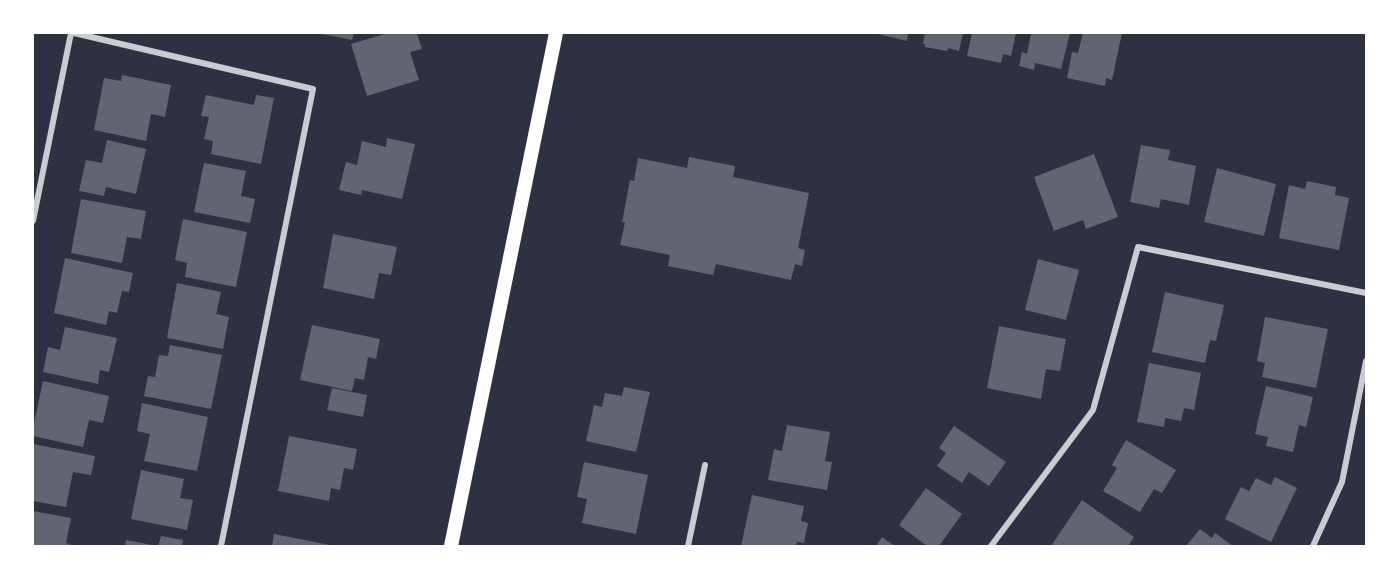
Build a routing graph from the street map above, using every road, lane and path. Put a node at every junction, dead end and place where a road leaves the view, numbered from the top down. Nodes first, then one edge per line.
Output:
1 (72, 33) edge
2 (556, 33) edge
3 (33, 221) edge
4 (1366, 293) edge
5 (1366, 361) edge
6 (705, 465) dead end
7 (221, 546) edge
8 (451, 546) edge
9 (688, 546) edge
10 (992, 546) edge
11 (1313, 546) edge

1 - 3 street
1 - 7 street
2 - 8 main road
4 - 10 street
5 - 11 street
6 - 9 street

